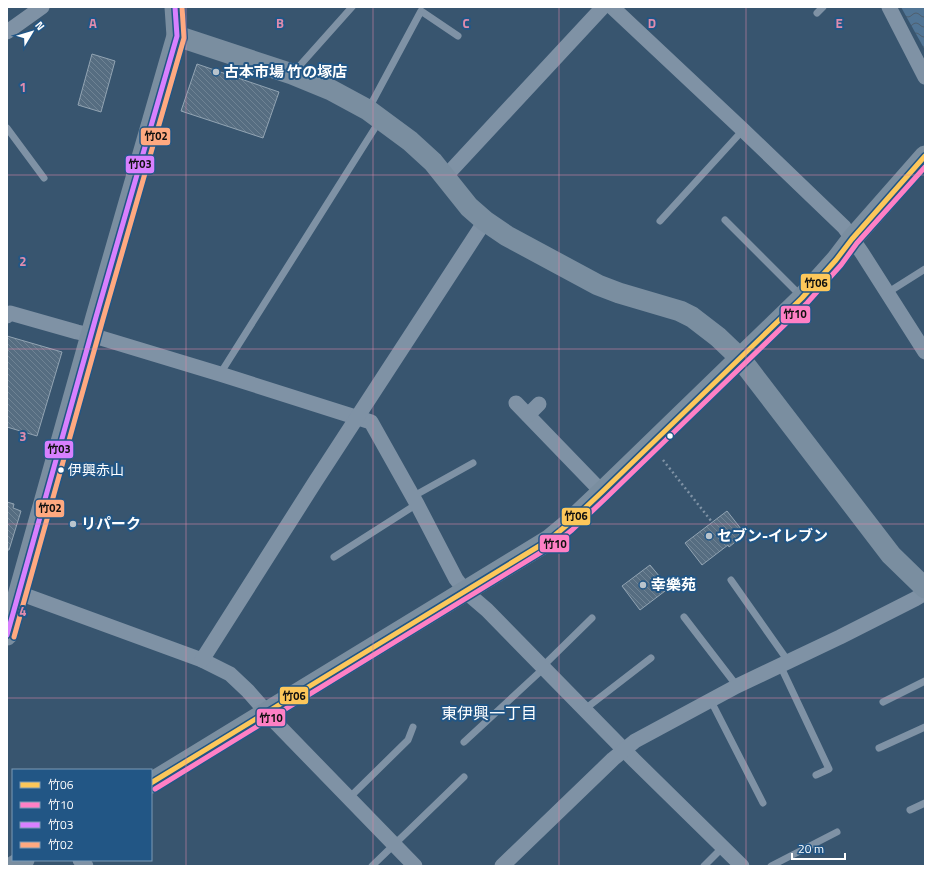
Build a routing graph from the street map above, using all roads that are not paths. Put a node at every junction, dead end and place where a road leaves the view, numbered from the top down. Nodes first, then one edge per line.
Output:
1 (42, 7) edge
2 (175, 7) edge
3 (352, 7) edge
4 (603, 7) edge
5 (612, 7) edge
6 (823, 7) edge
7 (889, 7) edge
8 (817, 13) dead end
9 (7, 32) edge
10 (177, 36) junction
11 (458, 36) dead end
12 (292, 74) junction
13 (925, 77) edge
14 (374, 115) junction
15 (7, 128) edge
16 (743, 130) junction
17 (925, 156) edge
18 (445, 177) junction
19 (44, 178) dead end
20 (725, 220) dead end
21 (484, 221) junction
22 (660, 221) dead end
23 (852, 239) junction
24 (925, 268) edge
25 (887, 293) junction
26 (802, 298) junction
27 (8, 314) edge
28 (91, 335) junction
29 (923, 346) edge
30 (740, 358) junction
31 (220, 374) junction
32 (516, 403) dead end
33 (539, 404) dead end
34 (528, 415) junction
35 (358, 417) junction
36 (473, 463) dead end
37 (602, 492) junction
38 (414, 500) junction
39 (334, 557) dead end
40 (731, 580) dead end
41 (925, 588) edge
42 (466, 592) junction
43 (925, 592) edge
44 (19, 593) junction
45 (684, 617) dead end
46 (592, 618) dead end
47 (7, 635) edge
48 (651, 658) dead end
49 (202, 660) junction
50 (784, 663) junction
51 (543, 667) junction
52 (925, 681) edge
53 (737, 686) junction
54 (711, 701) junction
55 (883, 702) dead end
56 (585, 709) junction
57 (266, 712) junction
58 (413, 727) dead end
59 (925, 727) edge
60 (464, 742) dead end
61 (879, 748) dead end
62 (624, 749) junction
63 (816, 775) dead end
64 (464, 777) dead end
65 (152, 782) edge
66 (349, 798) junction
67 (763, 803) dead end
68 (925, 803) edge
69 (910, 810) dead end
70 (837, 832) dead end
71 (394, 845) junction
72 (723, 847) junction
73 (372, 866) edge
74 (415, 866) edge
75 (502, 866) edge
76 (704, 866) edge
77 (742, 866) edge
78 (771, 866) edge

1 - 9 street
2 - 10 street
3 - 12 lane
4 - 18 street
5 - 16 street
6 - 8 lane
7 - 13 street
10 - 12 street
10 - 28 street
11 - 14 lane
12 - 14 street
14 - 18 street
14 - 31 lane
15 - 19 lane
16 - 22 lane
16 - 23 street
17 - 23 street
18 - 21 street
20 - 26 lane
21 - 30 street
21 - 35 street
23 - 25 street
23 - 26 street
24 - 25 lane
25 - 29 street
26 - 30 street
27 - 28 street
28 - 31 street
28 - 44 street
30 - 37 street
30 - 41 street
31 - 35 street
32 - 34 street
33 - 34 street
34 - 37 street
35 - 38 street
35 - 49 street
36 - 38 lane
37 - 42 street
38 - 39 lane
38 - 42 street
40 - 50 lane
42 - 51 street
42 - 57 street
43 - 50 street
44 - 47 street
44 - 49 street
45 - 53 lane
46 - 51 lane
48 - 56 lane
49 - 57 street
50 - 53 street
50 - 63 lane
51 - 56 street
51 - 60 lane
52 - 55 lane
53 - 54 street
54 - 62 street
54 - 67 lane
56 - 62 street
57 - 65 street
57 - 66 street
58 - 66 lane
59 - 61 lane
62 - 72 street
62 - 75 street
64 - 71 lane
66 - 71 street
68 - 69 lane
70 - 78 lane
71 - 73 lane
71 - 74 street
72 - 76 lane
72 - 77 street

